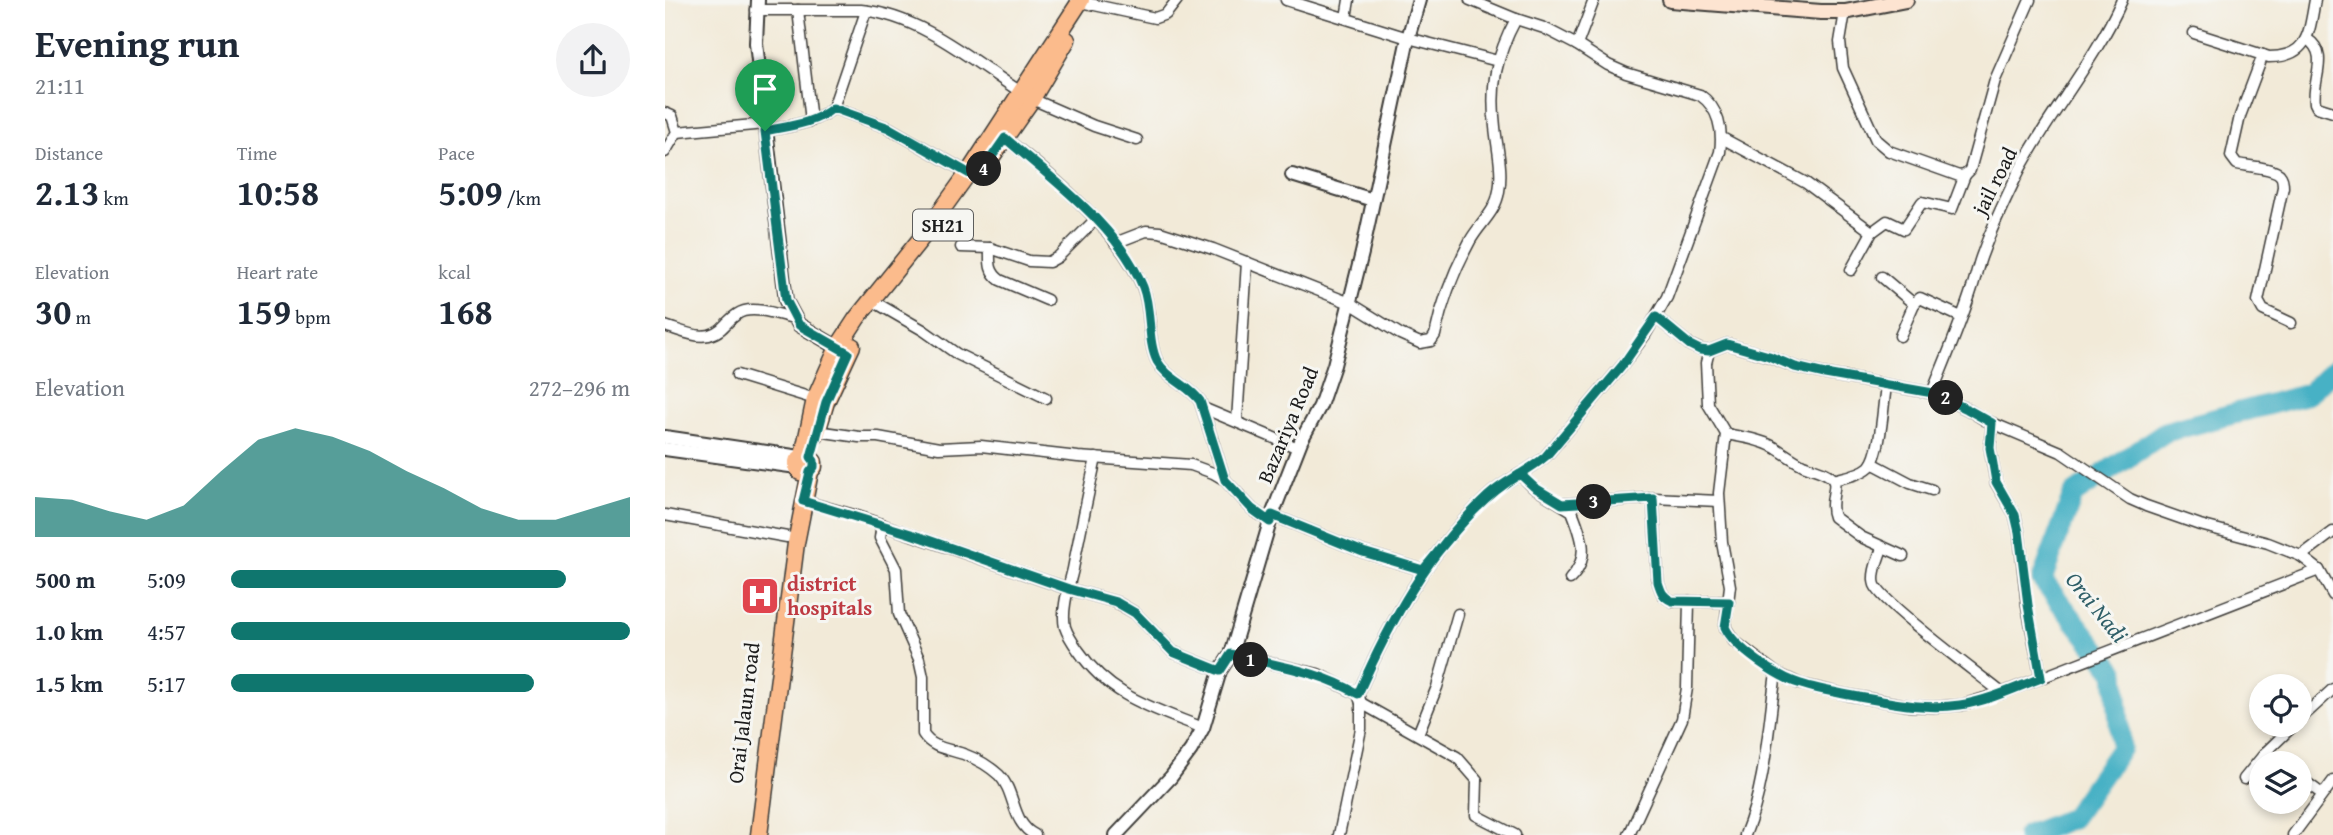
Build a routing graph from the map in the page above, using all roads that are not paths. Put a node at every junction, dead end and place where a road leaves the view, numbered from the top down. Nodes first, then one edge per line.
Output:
1 (1177, 0) edge
2 (1286, 0) edge
3 (1349, 0) edge
4 (1419, 0) edge
5 (1470, 0) edge
6 (1594, 0) edge
7 (1670, 0) edge
8 (1904, 0) edge
9 (2029, 0) edge
10 (2122, 0) edge
11 (2315, 0) edge
12 (1083, 2) edge
13 (1769, 4) edge
14 (757, 5) edge
15 (798, 10) junction
16 (866, 11) junction
17 (1845, 12) junction
18 (1346, 18) junction
19 (1516, 19) junction
20 (2194, 33) dead end
21 (1408, 38) junction
22 (2307, 39) junction
23 (1577, 45) junction
24 (2263, 55) junction
25 (1498, 61) junction
26 (1027, 96) junction
27 (833, 108) junction
28 (2333, 112) edge
29 (665, 113) edge
30 (811, 121) junction
31 (765, 128) junction
32 (677, 132) junction
33 (1001, 135) junction
34 (1722, 138) junction
35 (1137, 140) dead end
36 (665, 152) edge
37 (973, 175) junction
38 (1291, 175) dead end
39 (1965, 175) junction
40 (1373, 200) junction
41 (1095, 220) junction
42 (1872, 232) junction
43 (927, 238) junction
44 (1115, 243) junction
45 (961, 247) dead end
46 (990, 248) junction
47 (1247, 262) junction
48 (1851, 270) dead end
49 (1882, 278) dead end
50 (1047, 300) dead end
51 (1350, 303) junction
52 (878, 304) junction
53 (1914, 304) junction
54 (1656, 317) junction
55 (1961, 317) junction
56 (794, 318) junction
57 (2291, 323) dead end
58 (665, 326) edge
59 (1900, 336) dead end
60 (843, 350) junction
61 (1709, 351) junction
62 (737, 375) dead end
63 (1886, 386) junction
64 (1933, 393) junction
65 (1047, 398) dead end
66 (815, 399) junction
67 (1203, 408) junction
68 (1237, 421) junction
69 (1992, 423) junction
70 (817, 431) junction
71 (1726, 434) junction
72 (665, 437) edge
73 (1298, 448) junction
74 (665, 449) edge
75 (1096, 458) junction
76 (803, 463) junction
77 (1872, 463) junction
78 (1520, 474) junction
79 (1225, 480) junction
80 (1833, 480) junction
81 (1932, 490) dead end
82 (1653, 498) junction
83 (803, 501) junction
84 (1719, 501) junction
85 (1562, 504) junction
86 (665, 515) edge
87 (1271, 518) junction
88 (882, 524) junction
89 (2333, 532) edge
90 (787, 537) junction
91 (1882, 548) junction
92 (1903, 556) dead end
93 (2301, 556) junction
94 (1423, 570) junction
95 (2319, 570) junction
96 (1570, 579) dead end
97 (1069, 589) junction
98 (2333, 595) edge
99 (1689, 601) junction
100 (1729, 602) junction
101 (1458, 614) dead end
102 (1231, 654) junction
103 (1220, 671) junction
104 (1776, 673) junction
105 (2041, 678) junction
106 (2333, 689) edge
107 (2002, 693) junction
108 (1359, 698) junction
109 (2312, 708) edge
110 (1203, 728) junction
111 (1418, 734) junction
112 (2282, 737) edge
113 (2267, 751) edge
114 (2249, 773) edge
115 (2244, 779) dead end
116 (2312, 782) edge
117 (2329, 788) edge
118 (750, 835) edge
119 (759, 835) edge
120 (1035, 835) edge
121 (1116, 835) edge
122 (1339, 835) edge
123 (1515, 835) edge
124 (1629, 835) edge
125 (1745, 835) edge
126 (2293, 835) edge

1 - 12 street
2 - 18 street
3 - 18 street
4 - 21 street, Bazariya Road
5 - 19 street
6 - 23 street
7 - 13 main road
8 - 17 main road
9 - 39 street
10 - 55 street, jail road
11 - 22 street
12 - 26 main road, Orai Jalaun road / SH21
13 - 17 main road
14 - 15 street
14 - 31 street
15 - 16 street
15 - 30 street
16 - 26 street
16 - 27 street
17 - 39 street
18 - 21 street
19 - 23 street
19 - 25 street
20 - 24 street
21 - 25 street
21 - 40 street, Bazariya Road
22 - 24 street
22 - 28 street
23 - 34 street
24 - 57 street
25 - 51 street
26 - 33 main road, Orai Jalaun road / SH21
26 - 35 street
27 - 30 street
27 - 37 street
29 - 32 street
30 - 31 street
31 - 32 street
31 - 56 street
32 - 36 street
33 - 37 main road, Orai Jalaun road / SH21
33 - 41 street
34 - 42 street
34 - 54 street
37 - 43 main road, Orai Jalaun road / SH21
38 - 40 street
39 - 42 street
40 - 51 street, Bazariya Road
41 - 44 street
41 - 46 street
42 - 48 street
43 - 52 main road, Orai Jalaun road / SH21
43 - 60 main road, Orai Jalaun road / SH21
44 - 47 street
44 - 67 street
45 - 46 street
46 - 50 street
47 - 51 street
47 - 68 street
49 - 53 street
51 - 73 street, Bazariya Road
52 - 60 main road, Orai Jalaun road / SH21
52 - 65 street
53 - 55 street
53 - 59 street
54 - 61 street
54 - 78 street
55 - 64 street, jail road
56 - 58 street
56 - 60 street
60 - 66 main road, Orai Jalaun road / SH21
60 - 70 main road, Orai Jalaun road / SH21
61 - 63 street
61 - 71 street
62 - 66 street
63 - 64 street
63 - 77 street
64 - 69 street
66 - 76 main road, Orai Jalaun road / SH21
67 - 68 street
67 - 79 street
68 - 73 street
69 - 93 street
69 - 105 street
70 - 75 street
70 - 76 main road, Orai Jalaun road / SH21
71 - 80 street
71 - 84 street
72 - 76 street
73 - 87 street, Bazariya Road
74 - 76 street
75 - 79 street
75 - 97 street
76 - 83 main road
76 - 90 main road, Orai Jalaun road / SH21
77 - 80 street
77 - 81 street
78 - 85 street
78 - 94 street
79 - 87 street
80 - 91 street
82 - 84 street
82 - 85 street
82 - 99 street
83 - 88 street
83 - 119 main road
84 - 100 street
85 - 96 street
86 - 90 street
87 - 94 street
87 - 102 street, Bazariya Road
88 - 97 street
88 - 120 street
89 - 93 street
90 - 118 main road, Orai Jalaun road / SH21
91 - 92 street
91 - 107 street
93 - 95 street
94 - 108 street
95 - 98 street
95 - 105 street
97 - 103 street
97 - 110 street
99 - 100 street
99 - 124 street
100 - 104 street
101 - 111 street
102 - 103 street, Bazariya Road
102 - 108 street
103 - 110 street, Bazariya Road
104 - 107 street
104 - 125 street
105 - 107 street
106 - 109 street
108 - 111 street
108 - 122 street
110 - 121 street, Bazariya Road
111 - 123 street
112 - 113 street
114 - 115 street
116 - 117 street
117 - 126 street

